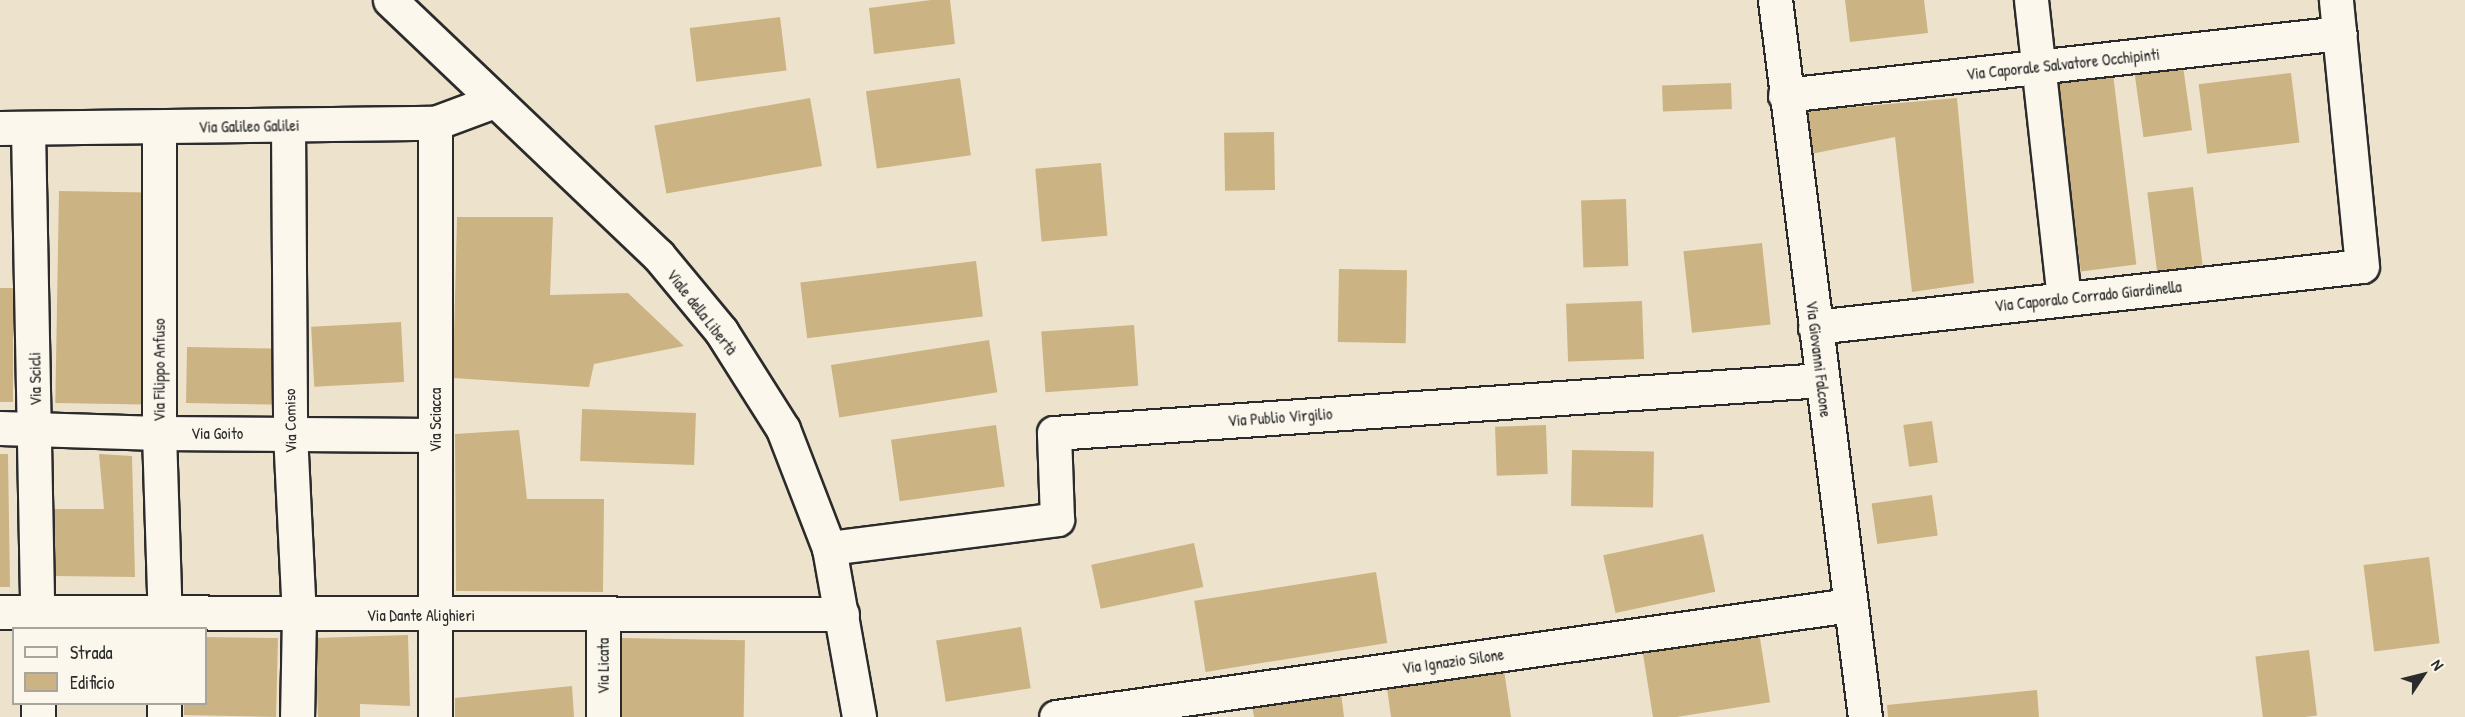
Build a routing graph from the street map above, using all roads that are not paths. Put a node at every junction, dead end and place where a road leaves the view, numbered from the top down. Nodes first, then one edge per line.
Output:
1 (390, 0) edge
2 (1775, 0) edge
3 (2031, 0) edge
4 (2336, 0) edge
5 (2340, 33) junction
6 (2038, 67) junction
7 (1785, 94) junction
8 (494, 101) junction
9 (435, 123) junction
10 (288, 125) junction
11 (159, 127) junction
12 (14, 128) edge
13 (2064, 298) junction
14 (1815, 327) junction
15 (1822, 380) junction
16 (0, 428) edge
17 (36, 428) junction
18 (290, 433) junction
19 (159, 434) junction
20 (434, 435) junction
21 (829, 548) junction
22 (1850, 605) junction
23 (0, 612) edge
24 (842, 614) junction
25 (299, 615) junction
26 (436, 615) junction
27 (603, 615) junction
28 (38, 620) edge
29 (165, 621) edge
30 (1861, 716) edge
31 (297, 717) edge
32 (435, 717) edge
33 (603, 717) edge
34 (860, 717) edge
35 (1056, 717) edge

1 - 8 street, Viale della Libertà
2 - 7 street, Via Giovanni Falcone
3 - 6 street
4 - 5 street
5 - 6 street, Via Caporale Salvatore Occhipinti
5 - 13 street, Via Caporalo Corrado Giardinella
6 - 7 street, Via Caporale Salvatore Occhipinti
6 - 13 street
7 - 14 street, Via Giovanni Falcone
8 - 9 street, Via Galileo Galilei
8 - 21 street, Viale della Libertà
9 - 10 street, Via Galileo Galilei
9 - 20 street, Via Sciacca
10 - 11 street, Via Galileo Galilei
10 - 18 street, Via Comiso
11 - 12 street, Via Galileo Galilei
11 - 19 street, Via Filippo Anfuso
12 - 17 street, Via Scicli
13 - 14 street, Via Caporalo Corrado Giardinella
14 - 15 street, Via Giovanni Falcone
15 - 21 street, Via Publio Virgilio
15 - 22 street, Via Giovanni Falcone
16 - 17 street, Via Goito
17 - 19 street, Via Goito
17 - 28 street, Via Scicli
18 - 19 street, Via Goito
18 - 20 street, Via Goito
18 - 25 street, Via Comiso
19 - 29 street, Via Filippo Anfuso
20 - 26 street, Via Sciacca
21 - 24 street, Viale della Libertà
22 - 30 street, Via Giovanni Falcone
22 - 35 street, Via Ignazio Silone
23 - 28 street, Via Dante Alighieri
24 - 27 street, Via Dante Alighieri
24 - 34 street, Viale della Libertà
25 - 26 street, Via Dante Alighieri
25 - 29 street, Via Dante Alighieri
25 - 31 street, Via Comiso
26 - 27 street, Via Dante Alighieri
26 - 32 street, Via Sciacca
27 - 33 street, Via Licata
28 - 29 street, Via Dante Alighieri

